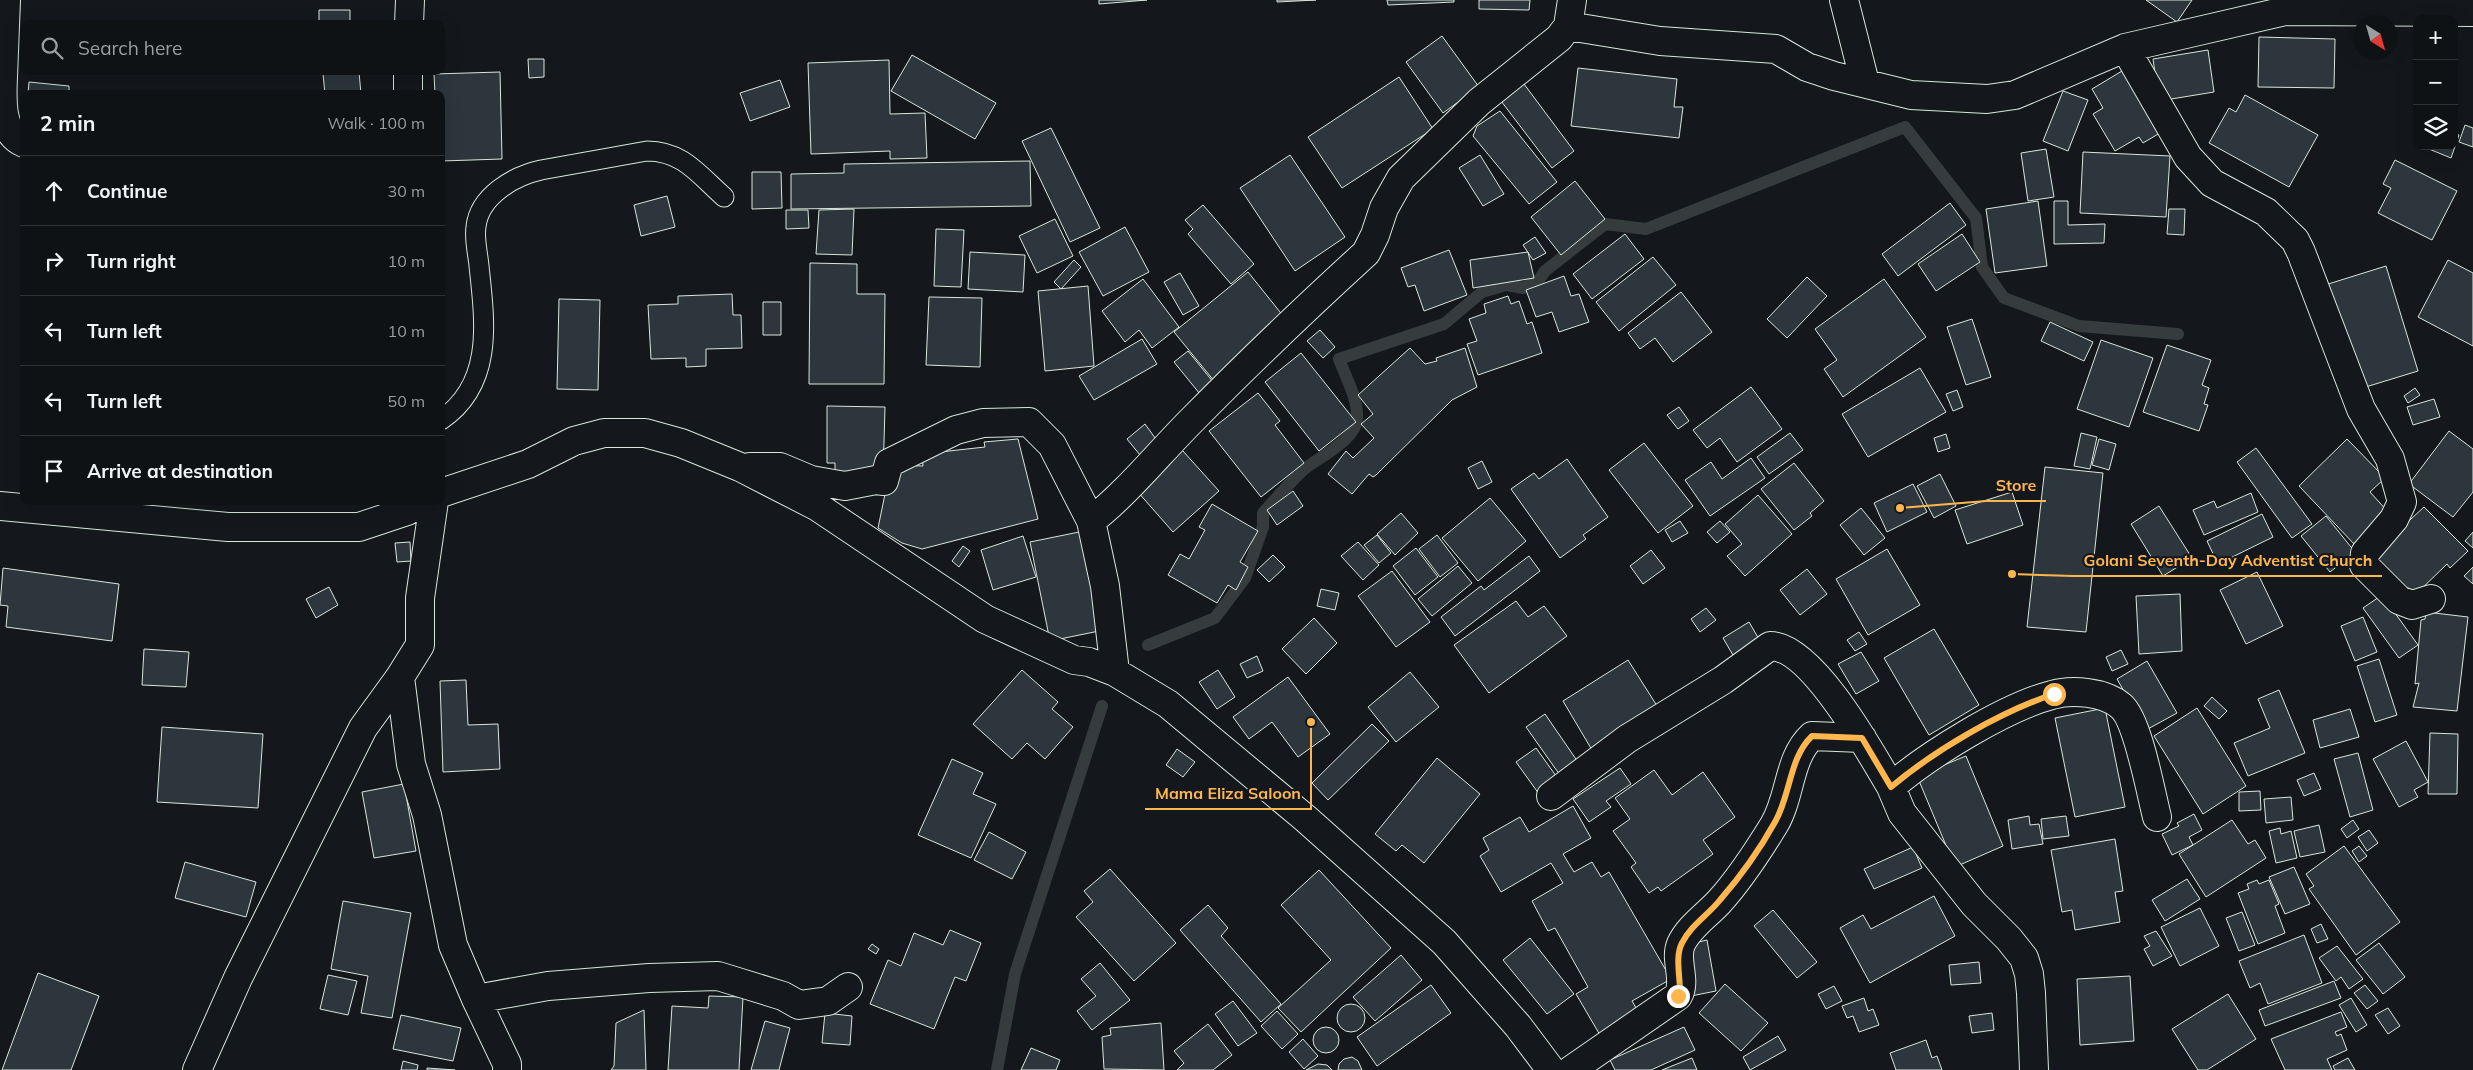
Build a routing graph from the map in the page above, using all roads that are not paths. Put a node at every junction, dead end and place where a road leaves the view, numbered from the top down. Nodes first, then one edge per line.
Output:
1 (6, 0) edge
2 (410, 0) edge
3 (1572, 0) edge
4 (1844, 0) edge
5 (2473, 12) edge
6 (409, 20) edge
7 (1568, 26) junction
8 (2126, 48) junction
9 (408, 75) edge
10 (1, 77) edge
11 (1865, 83) junction
12 (408, 90) edge
13 (20, 141) edge
14 (724, 197) dead end
15 (445, 417) edge
16 (740, 467) junction
17 (445, 492) edge
18 (417, 505) edge
19 (433, 505) edge
20 (0, 506) edge
21 (1091, 521) junction
22 (2431, 599) dead end
23 (1115, 672) junction
24 (400, 677) junction
25 (1862, 738) junction
26 (1891, 787) junction
27 (1551, 796) dead end
28 (2157, 817) dead end
29 (848, 987) dead end
30 (476, 999) junction
31 (198, 1070) edge
32 (507, 1070) edge
33 (1550, 1070) edge
34 (1571, 1070) edge
35 (2034, 1070) edge

1 - 10 street
2 - 6 street
3 - 7 street
4 - 11 street
5 - 8 street
7 - 11 street
7 - 21 street
8 - 11 street
8 - 22 street
9 - 12 street
10 - 13 street
14 - 15 lane
16 - 17 street
16 - 21 street
16 - 23 street
18 - 20 street
19 - 24 street
21 - 23 street
23 - 33 street
24 - 30 street
24 - 31 street
25 - 26 street
25 - 27 street
25 - 34 street
26 - 28 street
26 - 35 street
29 - 30 street
30 - 32 street

